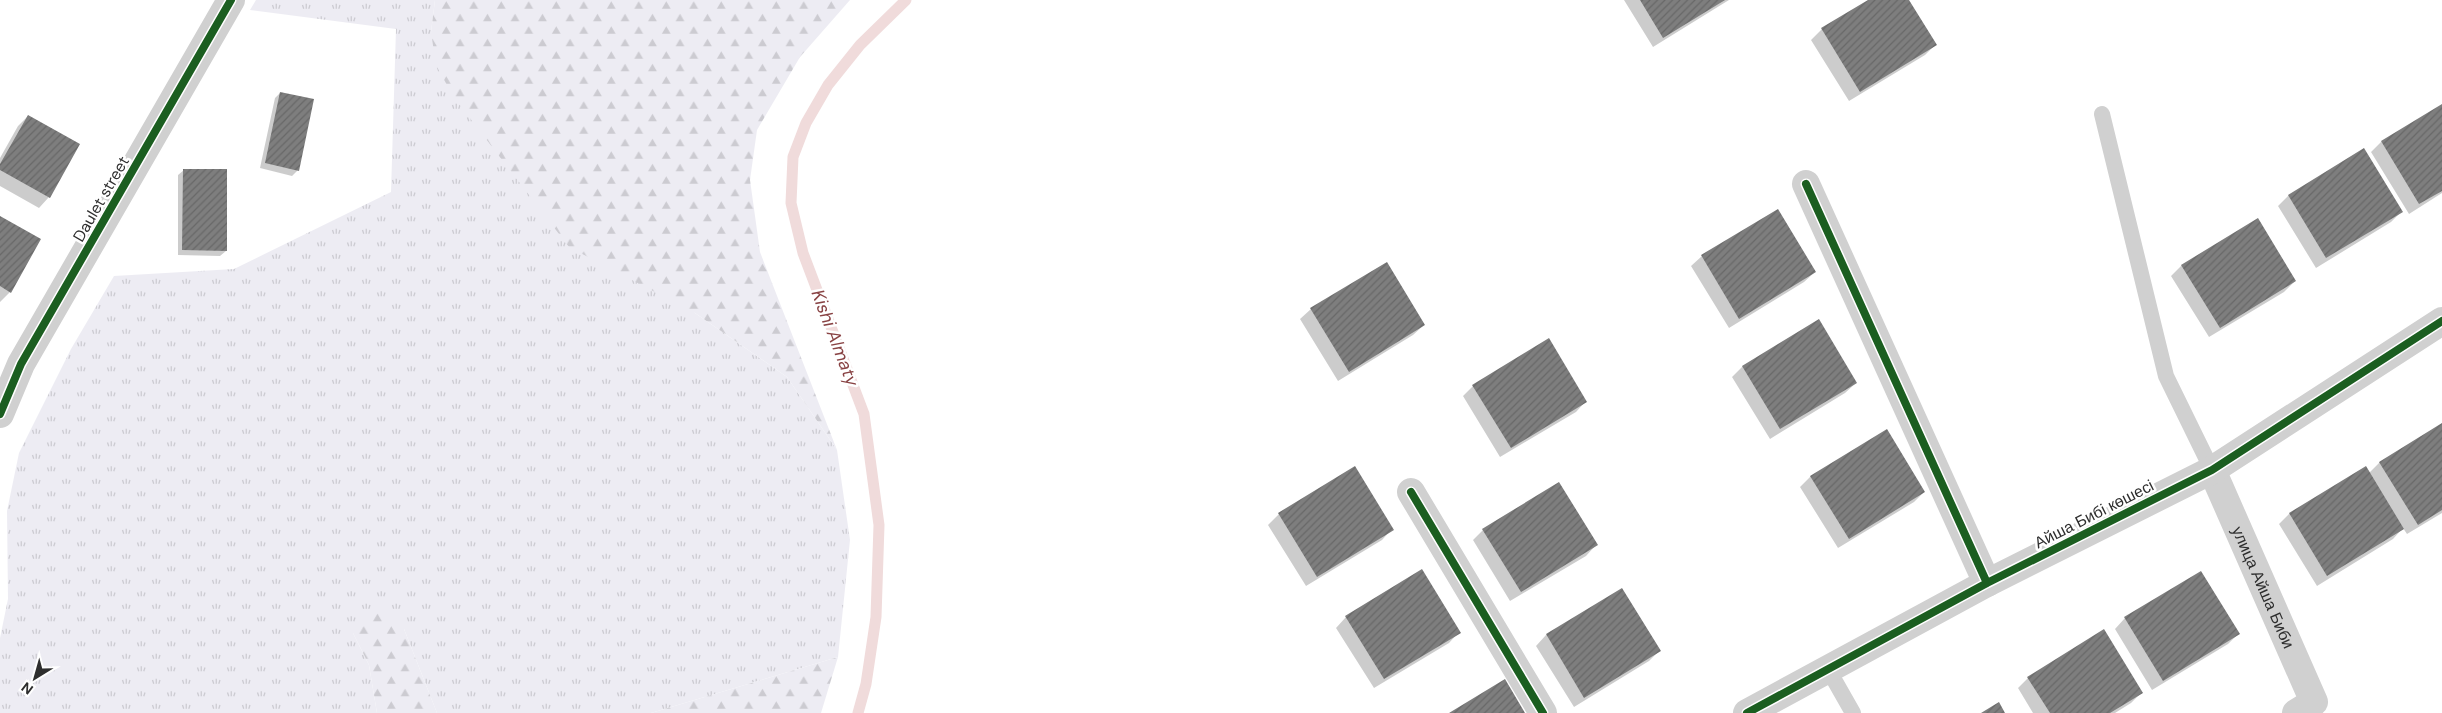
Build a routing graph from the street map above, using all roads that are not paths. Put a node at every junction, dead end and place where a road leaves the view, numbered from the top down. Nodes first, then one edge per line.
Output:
1 (231, 0) edge
2 (2102, 114) dead end
3 (1806, 184) dead end
4 (2442, 321) edge
5 (0, 414) edge
6 (2212, 470) junction
7 (1411, 492) dead end
8 (1987, 583) junction
9 (1828, 669) junction
10 (2305, 708) edge
11 (1543, 713) edge
12 (1747, 713) edge
13 (1852, 713) edge

1 - 5 street, Daulet street
2 - 6 lane
3 - 8 street
4 - 6 street, Айша Бибі көшесі
6 - 8 street, Айша Бибі көшесі
6 - 10 street, улица Айша Биби
7 - 11 street
8 - 9 street, Айша Бибі көшесі
9 - 12 street, Айша Бибі көшесі
9 - 13 lane

